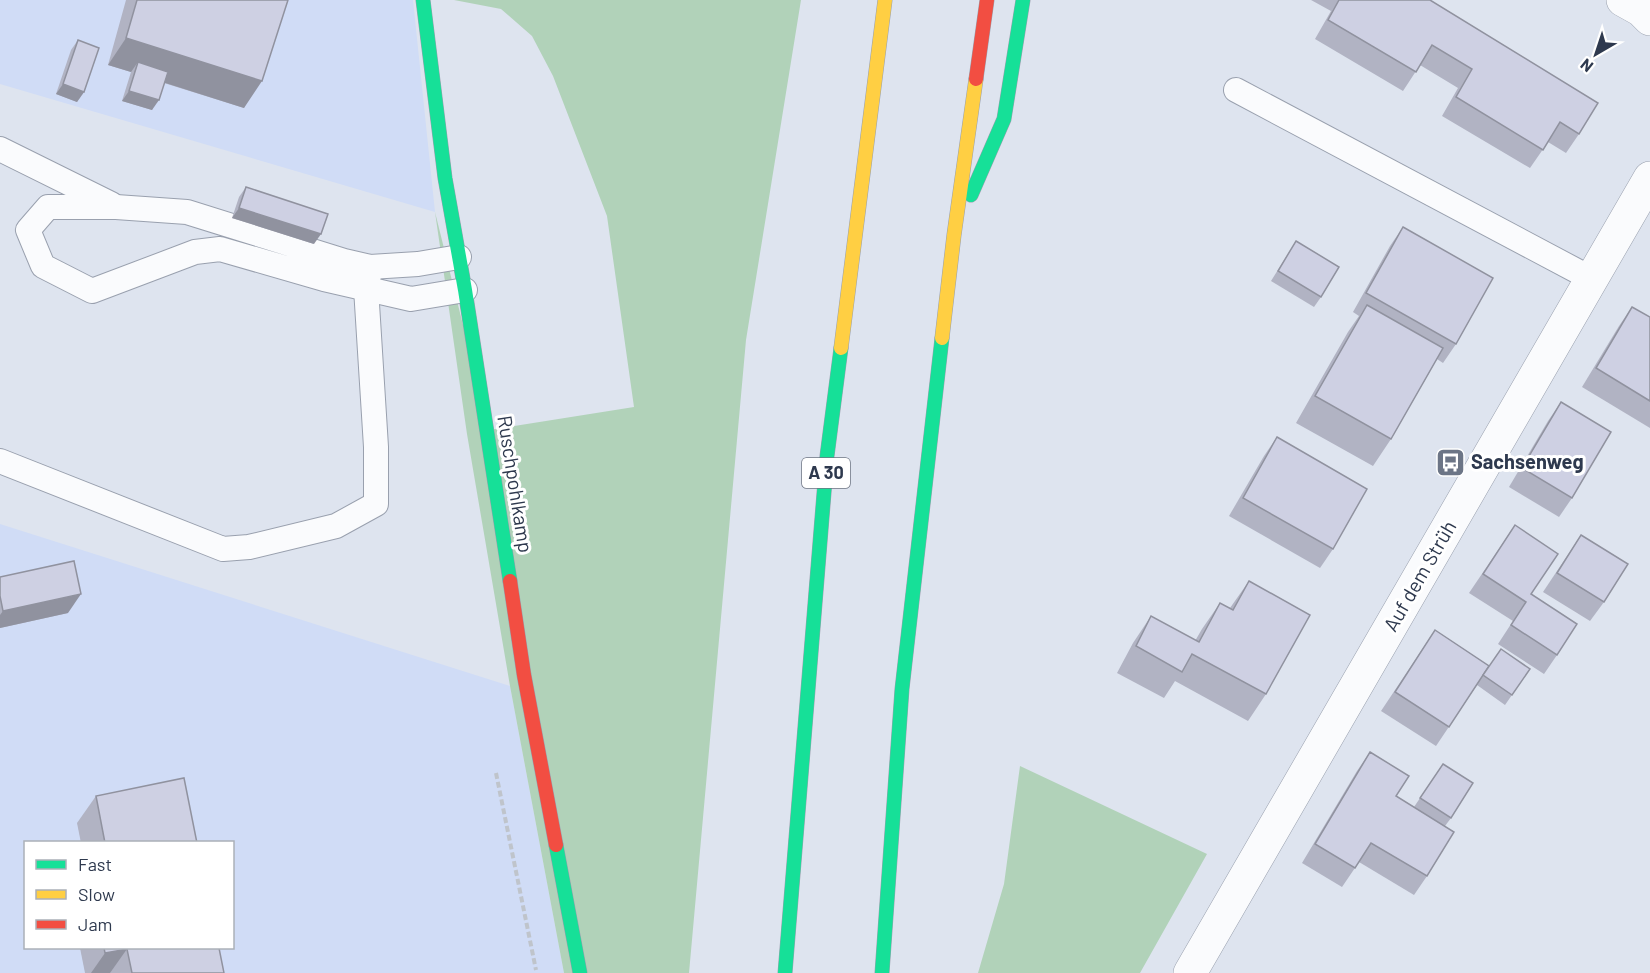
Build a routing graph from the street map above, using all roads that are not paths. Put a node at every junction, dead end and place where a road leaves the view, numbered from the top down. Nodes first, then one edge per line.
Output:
1 (423, 0) edge
2 (885, 0) edge
3 (987, 0) edge
4 (1023, 0) edge
5 (1623, 0) edge
6 (1650, 19) edge
7 (1236, 90) dead end
8 (0, 149) edge
9 (1650, 178) edge
10 (116, 207) junction
11 (954, 235) junction
12 (459, 256) junction
13 (368, 278) junction
14 (1592, 279) junction
15 (465, 290) junction
16 (0, 461) edge
17 (580, 973) edge
18 (785, 973) edge
19 (882, 973) edge
20 (1190, 973) edge

1 - 12 main road, Ruschpohlkamp
2 - 18 main road, A 30
3 - 11 main road
4 - 11 main road
5 - 6 street
7 - 14 lane
8 - 10 lane
9 - 14 street, Auf dem Strüh
10 - 13 lane
10 - 13 lane
11 - 19 main road
12 - 13 lane
12 - 15 main road, Ruschpohlkamp
13 - 15 lane
13 - 16 lane
14 - 20 street, Auf dem Strüh
15 - 17 main road, Ruschpohlkamp

